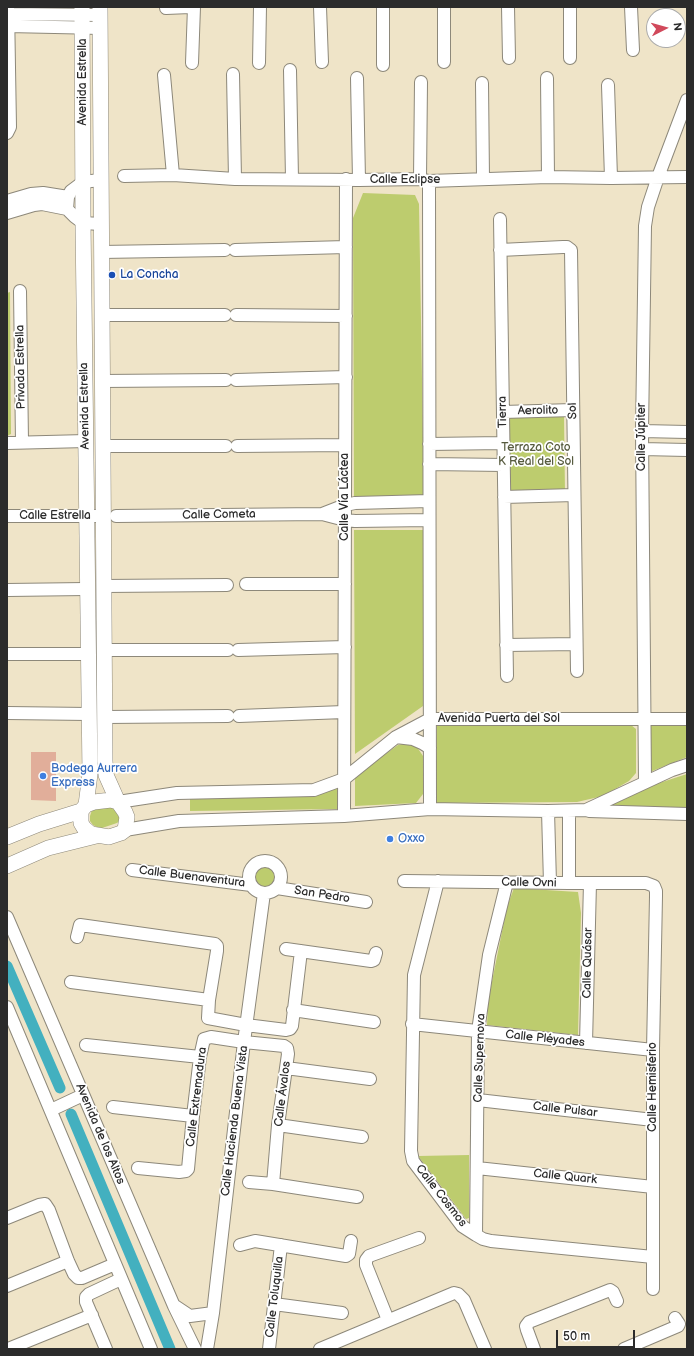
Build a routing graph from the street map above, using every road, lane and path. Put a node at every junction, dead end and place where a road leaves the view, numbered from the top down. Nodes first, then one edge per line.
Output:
1 (190, 7) edge
2 (194, 7) edge
3 (260, 7) edge
4 (320, 7) edge
5 (383, 7) edge
6 (444, 7) edge
7 (508, 7) edge
8 (570, 7) edge
9 (631, 7) edge
10 (166, 8) dead end
11 (8, 16) edge
12 (83, 16) edge
13 (100, 17) edge
14 (633, 50) dead end
15 (509, 58) dead end
16 (570, 58) dead end
17 (322, 62) dead end
18 (444, 62) dead end
19 (192, 63) dead end
20 (259, 63) dead end
21 (383, 65) dead end
22 (8, 68) edge
23 (290, 70) dead end
24 (233, 74) dead end
25 (164, 75) dead end
26 (357, 78) dead end
27 (547, 78) dead end
28 (422, 82) dead end
29 (482, 83) dead end
30 (608, 85) dead end
31 (687, 100) edge
32 (7, 133) edge
33 (173, 175) junction
34 (124, 176) dead end
35 (548, 177) junction
36 (658, 177) junction
37 (687, 177) edge
38 (611, 178) junction
39 (234, 179) junction
40 (292, 179) junction
41 (483, 179) junction
42 (100, 180) junction
43 (353, 180) junction
44 (425, 180) junction
45 (84, 182) junction
46 (42, 199) junction
47 (7, 201) edge
48 (67, 202) junction
49 (7, 214) edge
50 (500, 219) dead end
51 (83, 223) junction
52 (101, 224) junction
53 (346, 247) junction
54 (500, 250) junction
55 (101, 252) junction
56 (20, 291) dead end
57 (102, 315) junction
58 (346, 316) junction
59 (346, 377) junction
60 (102, 381) junction
61 (573, 410) junction
62 (503, 412) junction
63 (642, 431) junction
64 (687, 432) edge
65 (86, 441) junction
66 (7, 442) edge
67 (22, 442) junction
68 (503, 443) junction
69 (429, 444) junction
70 (345, 445) junction
71 (103, 446) junction
72 (642, 449) junction
73 (687, 450) edge
74 (430, 464) junction
75 (504, 465) junction
76 (574, 495) junction
77 (504, 497) junction
78 (430, 501) junction
79 (345, 505) junction
80 (322, 514) junction
81 (7, 516) edge
82 (86, 516) junction
83 (109, 516) junction
84 (345, 520) junction
85 (430, 520) junction
86 (246, 584) dead end
87 (345, 584) junction
88 (104, 586) junction
89 (227, 586) dead end
90 (86, 589) junction
91 (7, 590) edge
92 (576, 644) junction
93 (506, 645) junction
94 (344, 648) junction
95 (104, 650) junction
96 (7, 654) edge
97 (88, 654) junction
98 (577, 671) dead end
99 (507, 676) dead end
100 (344, 712) junction
101 (7, 713) edge
102 (88, 714) junction
103 (105, 717) junction
104 (645, 718) junction
105 (430, 719) junction
106 (687, 719) edge
107 (396, 737) junction
108 (430, 748) junction
109 (687, 765) edge
110 (344, 778) junction
111 (645, 782) junction
112 (118, 802) junction
113 (84, 808) junction
114 (430, 809) junction
115 (586, 810) junction
116 (548, 811) junction
117 (569, 811) junction
118 (687, 814) edge
119 (344, 816) junction
120 (125, 830) junction
121 (96, 836) junction
122 (7, 837) edge
123 (7, 866) edge
124 (132, 870) dead end
125 (404, 881) dead end
126 (438, 881) junction
127 (506, 882) junction
128 (550, 883) junction
129 (569, 883) junction
130 (590, 883) junction
131 (251, 885) junction
132 (654, 886) joint
133 (277, 888) junction
134 (264, 893) junction
135 (366, 902) dead end
136 (7, 917) edge
137 (77, 937) dead end
138 (286, 949) dead end
139 (301, 951) junction
140 (376, 953) dead end
141 (71, 982) dead end
142 (209, 1000) junction
143 (7, 1007) edge
144 (293, 1010) junction
145 (374, 1022) dead end
146 (412, 1024) junction
147 (246, 1025) junction
148 (478, 1031) junction
149 (244, 1042) junction
150 (586, 1043) junction
151 (86, 1045) dead end
152 (653, 1050) junction
153 (200, 1057) junction
154 (286, 1068) junction
155 (370, 1079) dead end
156 (83, 1095) junction
157 (478, 1100) junction
158 (113, 1107) dead end
159 (51, 1110) junction
160 (193, 1116) junction
161 (653, 1120) junction
162 (278, 1125) junction
163 (362, 1137) dead end
164 (138, 1168) dead end
165 (477, 1168) junction
166 (249, 1182) dead end
167 (273, 1184) junction
168 (653, 1187) junction
169 (357, 1197) dead end
170 (7, 1218) edge
171 (476, 1235) junction
172 (419, 1238) dead end
173 (351, 1241) dead end
174 (240, 1245) dead end
175 (281, 1246) junction
176 (653, 1257) junction
177 (68, 1261) junction
178 (115, 1264) junction
179 (122, 1279) junction
180 (7, 1286) edge
181 (653, 1290) dead end
182 (616, 1301) dead end
183 (274, 1304) junction
184 (174, 1306) junction
185 (213, 1313) junction
186 (342, 1313) dead end
187 (92, 1315) junction
188 (676, 1318) dead end
189 (388, 1320) junction
190 (8, 1349) edge
191 (106, 1349) edge
192 (151, 1349) edge
193 (195, 1349) edge
194 (207, 1349) edge
195 (269, 1349) edge
196 (320, 1349) edge
197 (485, 1349) edge
198 (534, 1349) edge
199 (624, 1349) edge

1 - 10 street
2 - 19 street
3 - 20 street
4 - 17 street
5 - 21 street
6 - 18 street
7 - 15 street
8 - 16 street
9 - 14 street
11 - 12 street
11 - 22 street
12 - 13 street
12 - 45 main road, Avenida Estrella
13 - 42 main road, Avenida Estrella
22 - 32 street
23 - 40 street
24 - 39 street
25 - 33 street
26 - 43 street, Calle Vía Láctea
27 - 35 street
28 - 44 street
29 - 41 street
30 - 38 street
31 - 36 street, Calle Júpiter
33 - 34 street, Calle Eclipse
33 - 39 street, Calle Eclipse
35 - 38 street, Calle Eclipse
35 - 41 street, Calle Eclipse
36 - 37 street, Calle Eclipse
36 - 38 street, Calle Eclipse
36 - 63 street, Calle Júpiter
39 - 40 street, Calle Eclipse
40 - 43 street, Calle Eclipse
41 - 44 street, Calle Eclipse
42 - 45 street
42 - 52 main road, Avenida Estrella
43 - 44 street, Calle Eclipse
43 - 53 street, Calle Vía Láctea
44 - 69 street
45 - 48 street
45 - 51 main road, Avenida Estrella
46 - 47 street
46 - 48 street
46 - 49 street
48 - 51 street
50 - 54 street, Tierra
51 - 52 street
51 - 65 main road, Avenida Estrella
52 - 55 main road, Avenida Estrella
53 - 55 street
53 - 58 street, Calle Vía Láctea
54 - 61 street, Sol
54 - 62 street, Tierra
55 - 57 main road, Avenida Estrella
56 - 67 street, Privada Estrella
57 - 58 street
57 - 60 main road, Avenida Estrella
58 - 59 street, Calle Vía Láctea
59 - 60 street
59 - 70 street, Calle Vía Láctea
60 - 71 main road, Avenida Estrella
61 - 62 street, Aerolito
61 - 76 street, Sol
62 - 68 street, Tierra
63 - 64 street
63 - 72 street, Calle Júpiter
65 - 67 street
65 - 82 main road, Avenida Estrella
66 - 67 street
68 - 69 street
68 - 75 street, Tierra
69 - 74 street
70 - 71 street
70 - 79 street, Calle Vía Láctea
71 - 83 main road, Avenida Estrella
72 - 73 street
72 - 104 street, Calle Júpiter
74 - 75 street
74 - 78 street
75 - 77 street, Tierra
76 - 77 street
76 - 92 street, Sol
77 - 93 street, Tierra
78 - 79 street, Calle Cometa
78 - 85 street
79 - 80 street, Calle Cometa
79 - 84 street, Calle Vía Láctea
80 - 83 street, Calle Cometa
80 - 84 street, Calle Cometa
81 - 82 street, Calle Estrella
82 - 83 street, Calle Estrella
82 - 90 main road, Avenida Estrella
83 - 88 main road, Avenida Estrella
84 - 85 street, Calle Cometa
84 - 87 street, Calle Vía Láctea
85 - 105 street
86 - 87 street
87 - 94 street, Calle Vía Láctea
88 - 89 street
88 - 95 main road, Avenida Estrella
90 - 91 street
90 - 97 main road, Avenida Estrella
92 - 93 street
92 - 98 street, Sol
93 - 99 street, Tierra
94 - 95 street
94 - 100 street, Calle Vía Láctea
95 - 103 main road, Avenida Estrella
96 - 97 street
97 - 102 main road, Avenida Estrella
100 - 103 street
100 - 110 street, Calle Vía Láctea
101 - 102 street
102 - 113 main road, Avenida Estrella
103 - 112 main road, Avenida Estrella
104 - 105 street, Avenida Puerta del Sol
104 - 106 street, Avenida Puerta del Sol
104 - 111 street, Calle Júpiter
105 - 107 street, Avenida Puerta del Sol
105 - 108 street
107 - 108 street
107 - 110 street, Avenida Puerta del Sol
108 - 114 street
109 - 111 street
110 - 112 street, Avenida Puerta del Sol
110 - 119 street, Calle Vía Láctea
111 - 115 street
112 - 113 main road
112 - 120 main road
113 - 121 main road
113 - 122 main road
114 - 116 street
114 - 119 street
115 - 117 street
115 - 118 street
116 - 117 street
116 - 128 street
117 - 129 street
119 - 120 street
120 - 121 main road
121 - 123 main road
124 - 131 street, Calle Buenaventura
125 - 126 street, Calle Ovni
126 - 127 street, Calle Ovni
126 - 146 street, Calle Cosmos
127 - 128 street, Calle Ovni
127 - 148 street, Calle Supernova
128 - 129 street, Calle Ovni
129 - 130 street, Calle Ovni
130 - 132 street, Calle Ovni
130 - 150 street, Calle Quásar
131 - 133 street
131 - 134 street
132 - 152 street, Calle Hemisferio
133 - 134 street
133 - 135 street, San Pedro
134 - 147 street, Calle Hacienda Buena Vista
136 - 156 street, Avenida de los Altos
137 - 142 street
138 - 139 street
139 - 140 street
139 - 144 street
141 - 142 street
142 - 147 street
143 - 159 street
144 - 145 street
144 - 147 street
146 - 148 street, Calle Pléyades
146 - 171 street, Calle Cosmos
147 - 149 street, Calle Hacienda Buena Vista
148 - 150 street, Calle Pléyades
148 - 157 street, Calle Supernova
149 - 153 street, Calle Extremadura
149 - 154 street, Calle Ávalos
149 - 185 street, Calle Hacienda Buena Vista
150 - 152 street, Calle Pléyades
151 - 153 street
152 - 161 street, Calle Hemisferio
153 - 160 street, Calle Extremadura
154 - 155 street
154 - 162 street, Calle Ávalos
156 - 159 street
156 - 184 street, Avenida de los Altos
157 - 161 street, Calle Pulsar
157 - 165 street, Calle Supernova
158 - 160 street
159 - 178 street
160 - 164 street, Calle Extremadura
161 - 168 street, Calle Hemisferio
162 - 163 street
162 - 167 street, Calle Ávalos
165 - 168 street, Calle Quark
165 - 171 street, Calle Supernova
166 - 167 street
167 - 169 street
168 - 176 street, Calle Hemisferio
170 - 177 street
171 - 176 street, Calle Cosmos
172 - 189 street
173 - 175 street
174 - 175 street
175 - 183 street, Calle Toluquilla
176 - 181 street, Calle Hemisferio
177 - 178 street
177 - 180 street
178 - 179 street
179 - 187 street
179 - 192 street
182 - 198 street
183 - 186 street
183 - 195 street, Calle Toluquilla
184 - 185 street
184 - 193 street, Avenida de los Altos
185 - 194 street, Calle Hacienda Buena Vista
187 - 190 street
187 - 191 street
188 - 199 street
189 - 196 street
189 - 197 street

